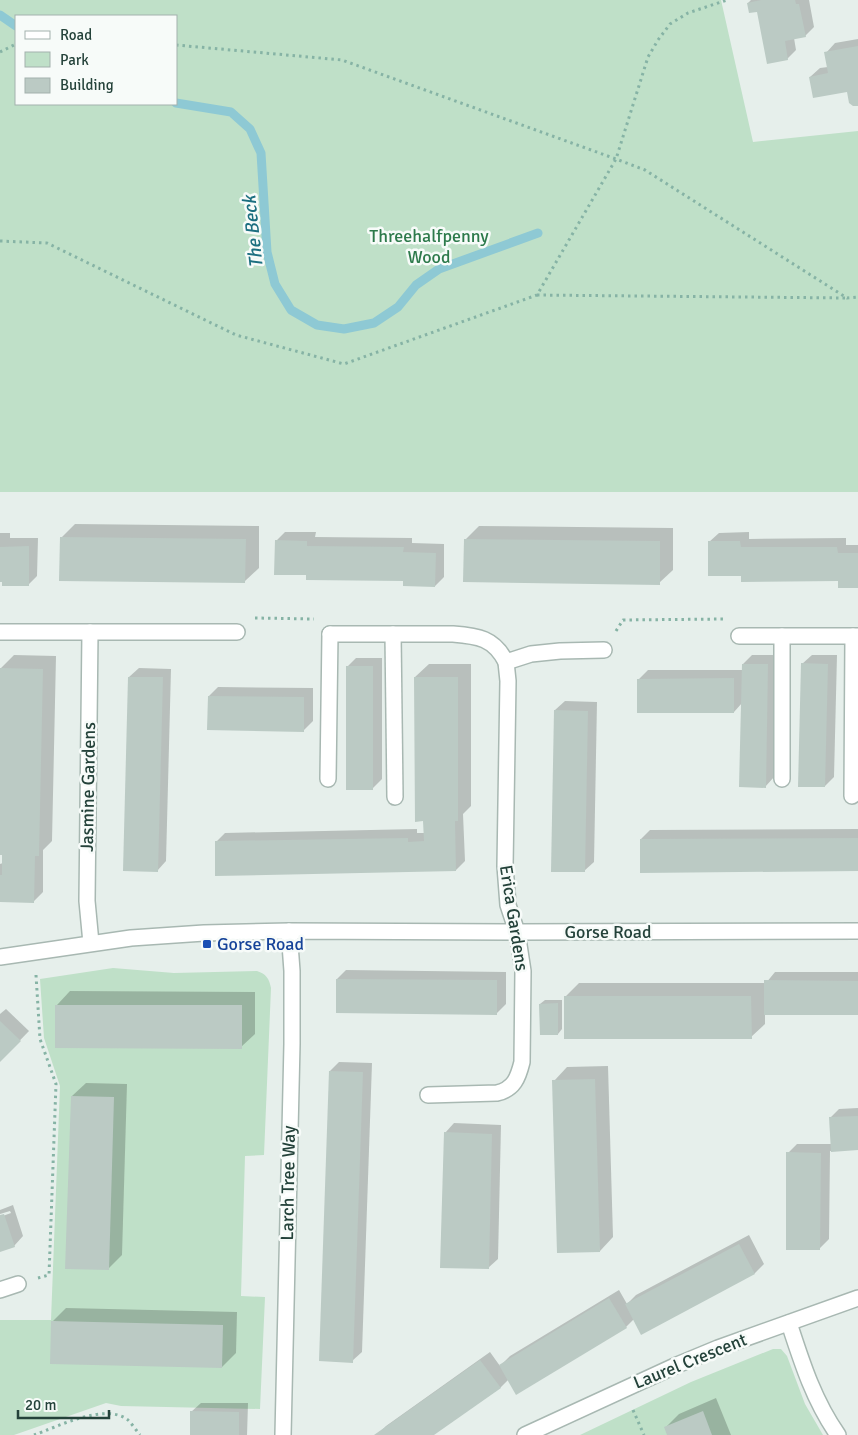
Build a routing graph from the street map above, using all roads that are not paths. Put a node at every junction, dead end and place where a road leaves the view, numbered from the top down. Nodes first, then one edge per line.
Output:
1 (0, 632) edge
2 (90, 632) junction
3 (237, 632) road end
4 (393, 634) junction
5 (739, 636) road end
6 (782, 636) junction
7 (856, 636) edge
8 (604, 650) road end
9 (506, 662) junction
10 (328, 779) dead end
11 (782, 779) dead end
12 (852, 796) dead end
13 (395, 797) dead end
14 (289, 931) junction
15 (858, 931) edge
16 (517, 932) junction
17 (91, 943) junction
18 (0, 957) edge
19 (428, 1095) dead end
20 (18, 1284) road end
21 (0, 1290) edge
22 (858, 1298) edge
23 (789, 1323) junction
24 (283, 1435) edge
25 (526, 1435) edge
26 (838, 1435) edge

1 - 2 street
2 - 3 street
2 - 17 street, Jasmine Gardens
4 - 9 street
4 - 10 street
4 - 13 street
5 - 6 street
6 - 7 street
6 - 11 street
7 - 12 street
8 - 9 street
9 - 16 street, Erica Gardens
14 - 16 street, Gorse Road
14 - 17 street, Gorse Road
14 - 24 street, Larch Tree Way
15 - 16 street, Gorse Road
16 - 19 street, Erica Gardens
17 - 18 street, Gorse Road
20 - 21 street
22 - 23 street, Laurel Crescent
23 - 25 street, Laurel Crescent
23 - 26 street

